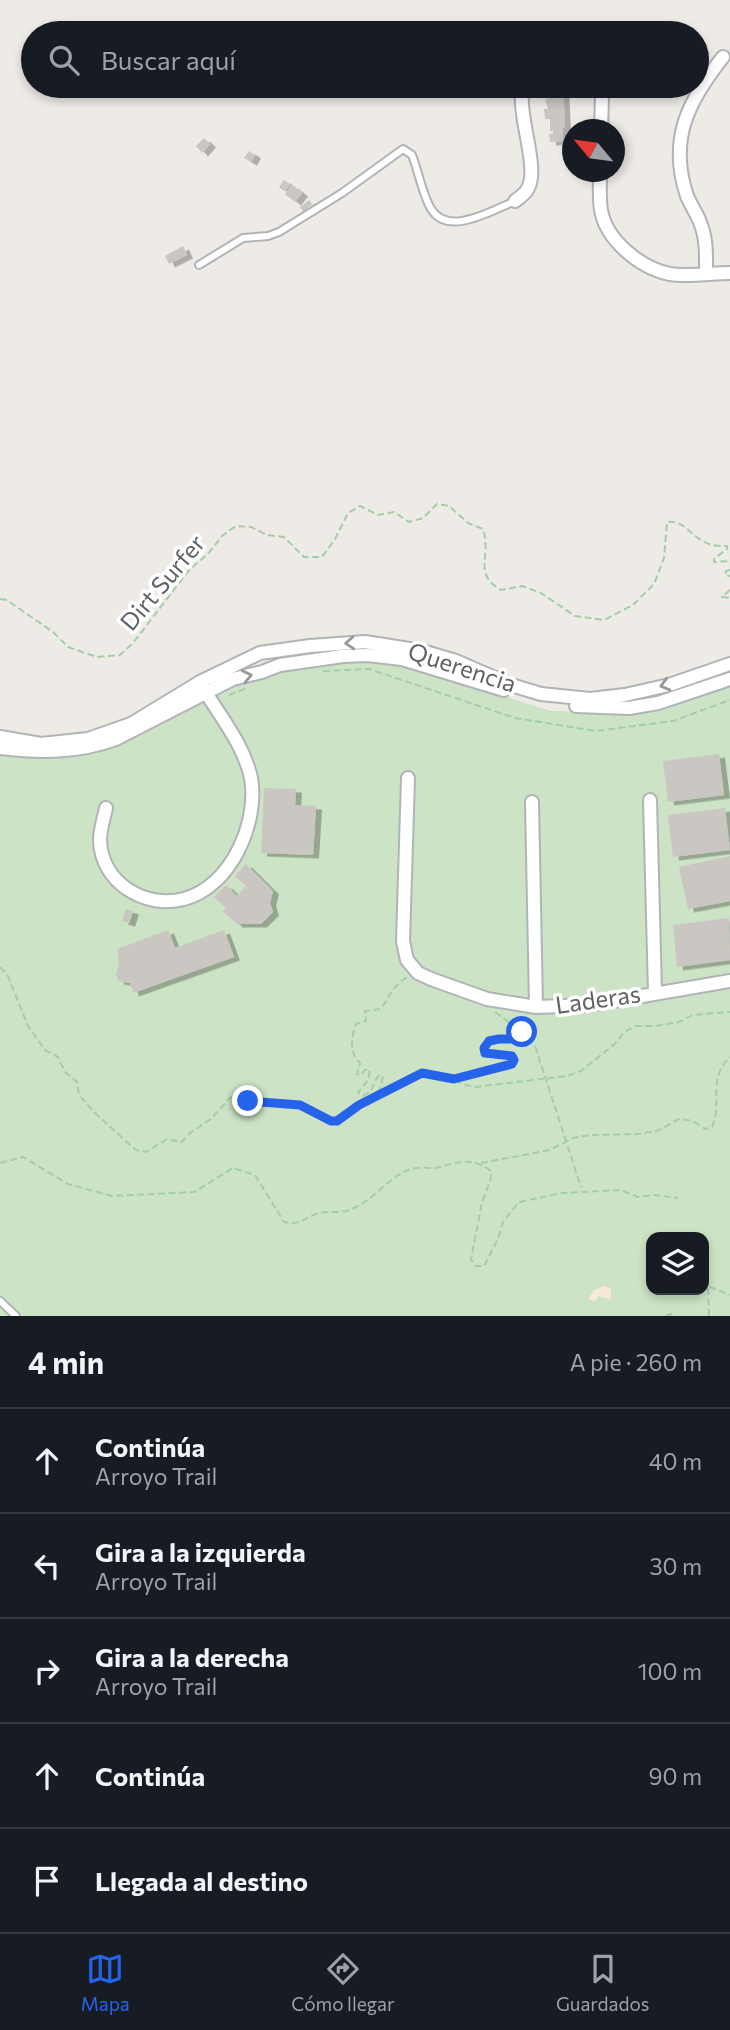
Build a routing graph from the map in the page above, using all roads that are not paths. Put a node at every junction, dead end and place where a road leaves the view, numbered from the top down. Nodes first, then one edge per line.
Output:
1 (723, 57) dead end
2 (709, 75) edge
3 (519, 98) edge
4 (602, 98) edge
5 (694, 98) edge
6 (601, 119) edge
7 (600, 182) edge
8 (515, 201) joint
9 (199, 265) dead end
10 (730, 273) edge
11 (706, 274) junction
12 (730, 664) edge
13 (730, 679) edge
14 (206, 692) junction
15 (555, 700) junction
16 (0, 737) edge
17 (0, 748) edge
18 (408, 778) dead end
19 (650, 800) dead end
20 (532, 802) dead end
21 (106, 808) dead end
22 (730, 981) edge
23 (654, 992) junction
24 (536, 1007) junction
25 (0, 1301) edge
26 (16, 1316) edge

1 - 2 street
3 - 8 street
4 - 6 street
5 - 11 street
7 - 11 street
8 - 9 lane
10 - 11 street
12 -> 15 street, Querencia
13 - 15 street, Querencia
14 -> 15 street, Querencia
15 -> 14 street, Querencia
14 - 16 street, Querencia
14 - 17 street, Querencia
14 - 21 street
18 - 24 street, Laderas
19 - 23 street
20 - 24 street
22 - 23 street, Laderas
23 - 24 street, Laderas
25 - 26 lane

